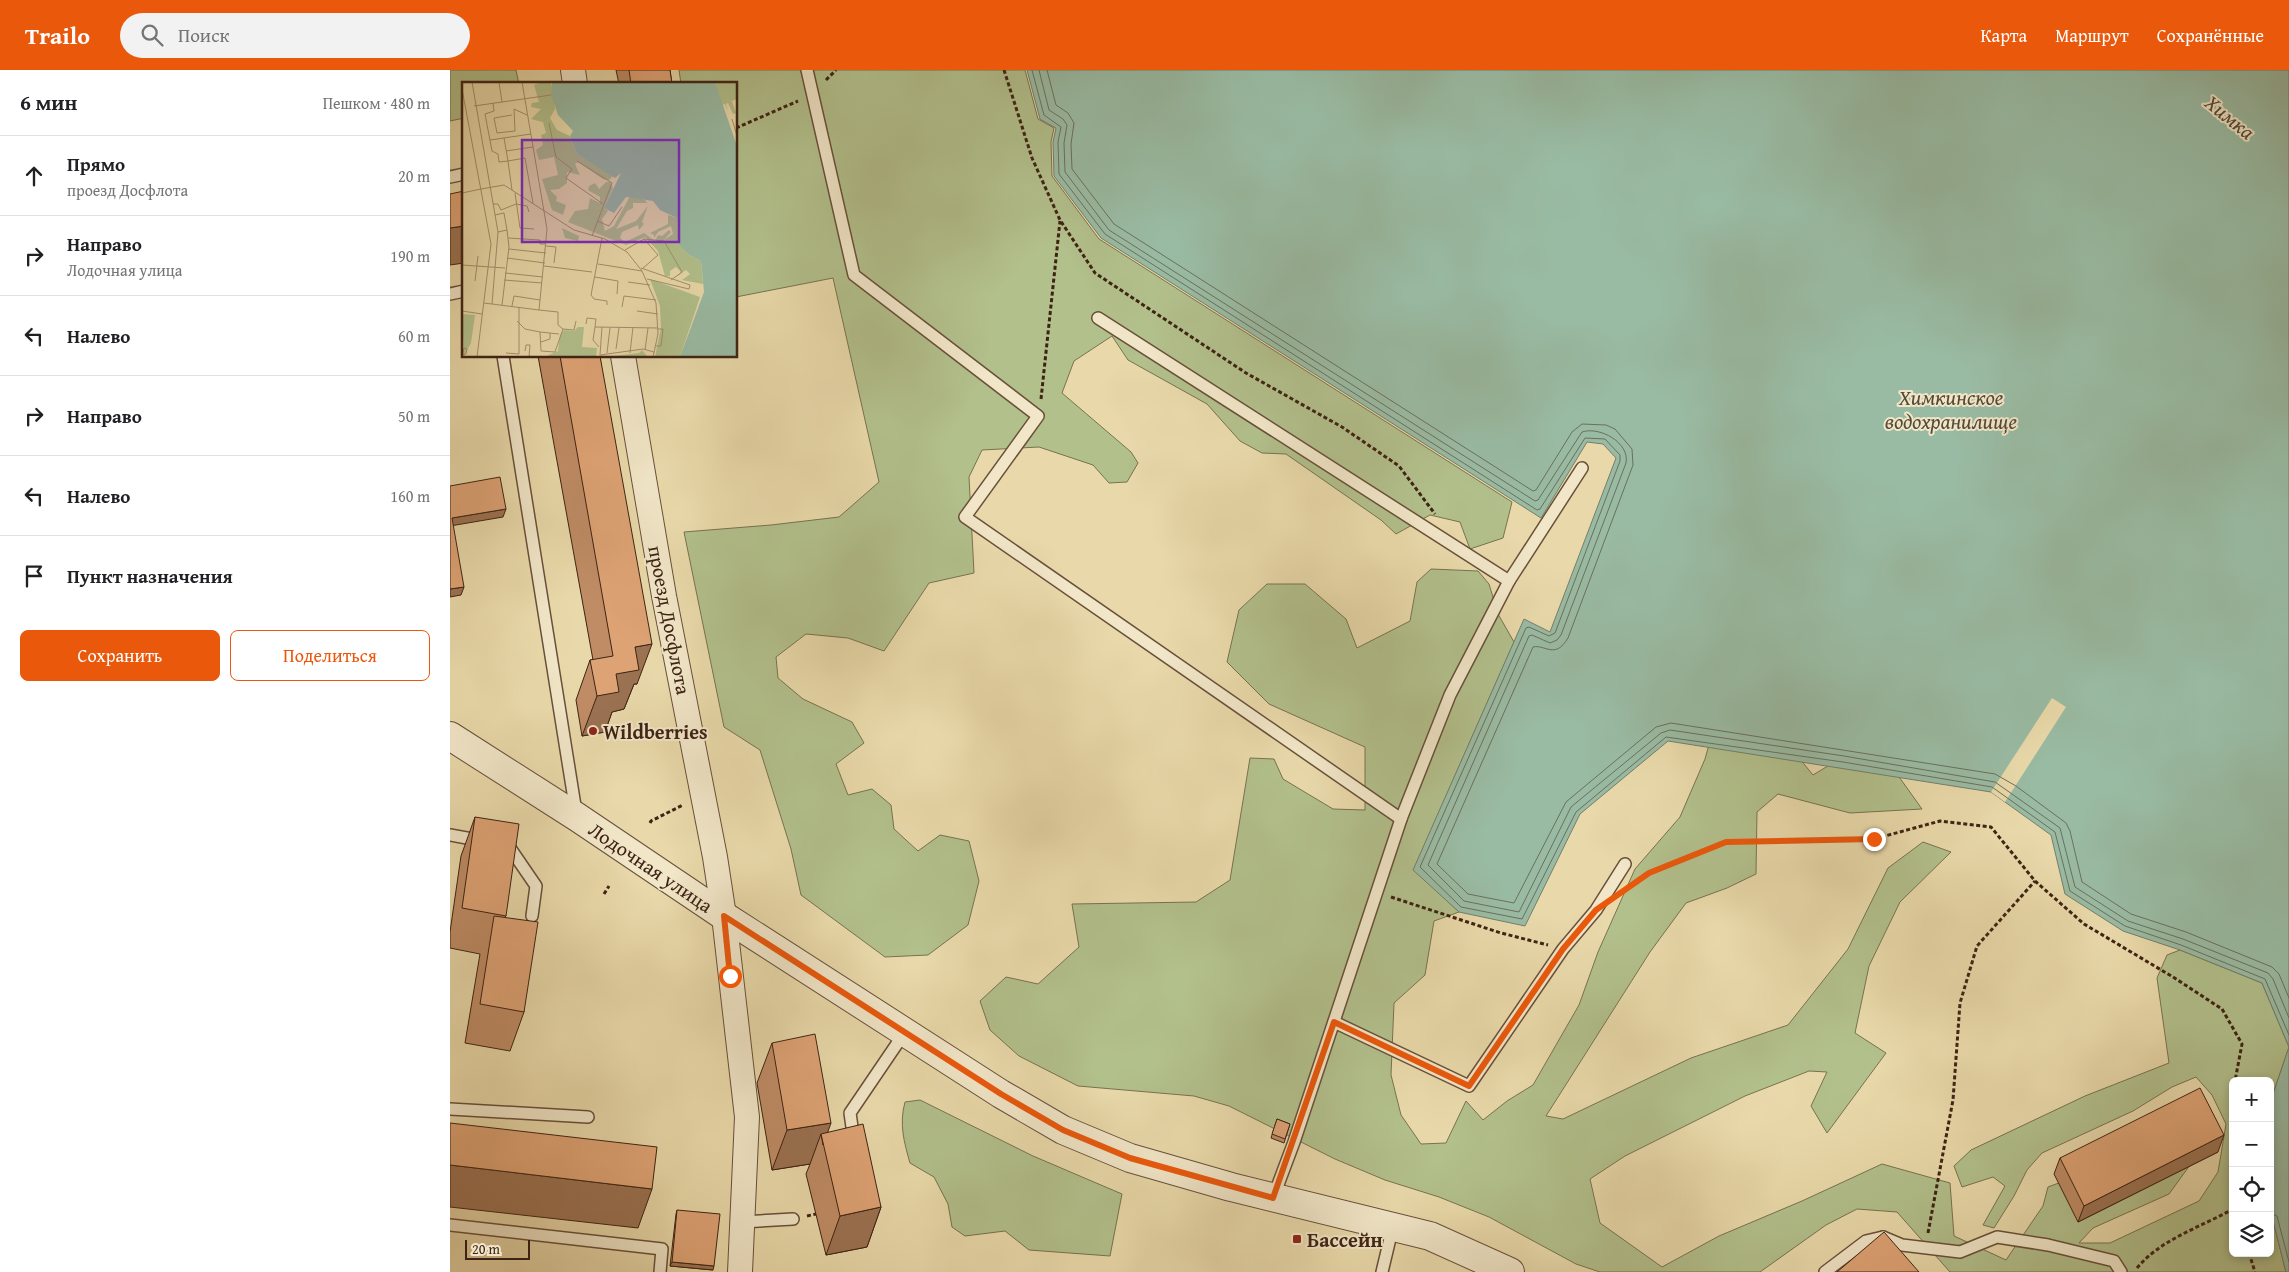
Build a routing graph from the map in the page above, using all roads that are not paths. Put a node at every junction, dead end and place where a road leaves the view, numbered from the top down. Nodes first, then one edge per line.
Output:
1 (806, 70) edge
2 (1098, 318) dead end
3 (503, 358) edge
4 (623, 358) edge
5 (1582, 468) dead end
6 (1509, 581) junction
7 (450, 736) edge
8 (577, 817) junction
9 (1401, 819) junction
10 (450, 835) edge
11 (1626, 864) dead end
12 (532, 916) dead end
13 (724, 916) junction
14 (1334, 1022) junction
15 (905, 1032) junction
16 (450, 1109) edge
17 (588, 1117) dead end
18 (854, 1146) edge
19 (1273, 1198) junction
20 (793, 1219) dead end
21 (743, 1222) junction
22 (450, 1225) edge
23 (1393, 1226) junction
24 (1883, 1237) junction
25 (1901, 1258) edge
26 (660, 1272) edge
27 (740, 1272) edge
28 (1382, 1272) edge
29 (1510, 1272) edge
30 (1825, 1272) edge
31 (2121, 1272) edge

1 - 9 lane
2 - 6 lane
3 - 8 lane
4 - 13 street, проезд Досфлота
5 - 6 lane
6 - 9 lane
7 - 8 street, Лодочная улица
8 - 13 street, Лодочная улица
9 - 14 lane
10 - 12 lane
11 - 14 lane
13 - 15 street, Лодочная улица
13 - 21 street, проезд Досфлота
14 - 19 lane
15 - 18 lane
15 - 19 street, Лодочная улица
16 - 17 lane
19 - 23 street, Лодочная улица
20 - 21 lane
21 - 27 street, проезд Досфлота
22 - 26 lane
23 - 28 lane
23 - 29 street, Лодочная улица
24 - 25 lane
24 - 30 lane
24 - 31 lane

